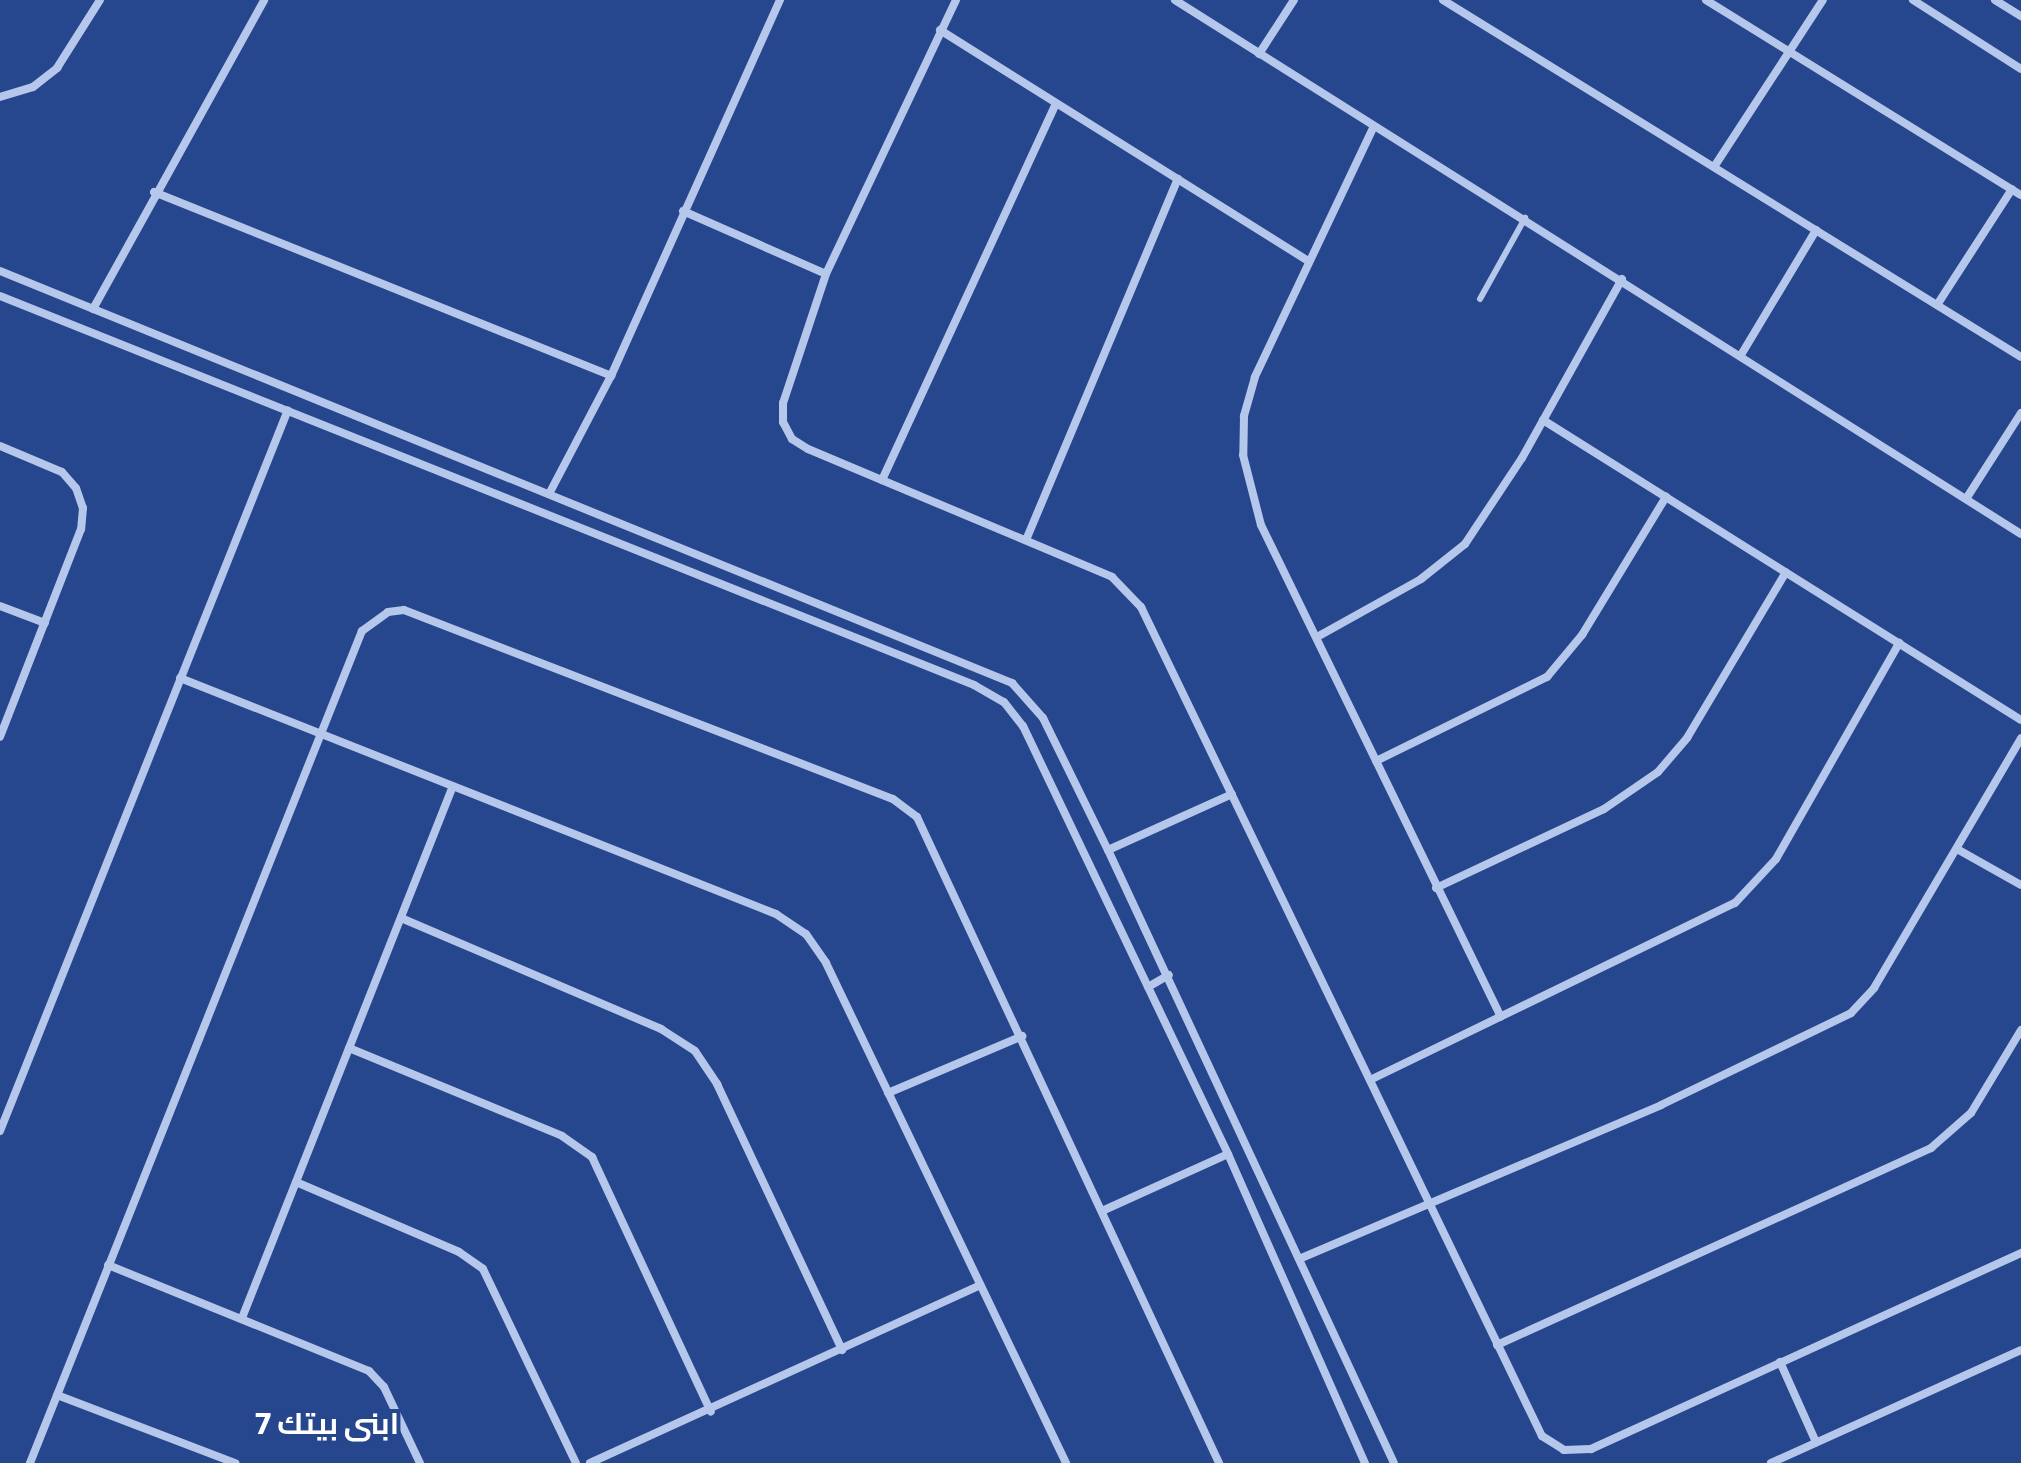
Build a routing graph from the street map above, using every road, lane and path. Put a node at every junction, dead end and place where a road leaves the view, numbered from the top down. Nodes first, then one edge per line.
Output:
1 (100, 0) edge
2 (264, 0) edge
3 (780, 0) edge
4 (956, 0) edge
5 (1175, 0) edge
6 (1294, 0) edge
7 (1443, 0) edge
8 (1706, 0) edge
9 (1823, 0) edge
10 (1913, 0) edge
11 (1995, 0) edge
12 (2021, 16) edge
13 (940, 30) junction
14 (1789, 51) junction
15 (1259, 54) junction
16 (2021, 69) edge
17 (0, 97) edge
18 (1056, 103) junction
19 (1374, 126) junction
20 (1714, 167) junction
21 (1178, 179) junction
22 (2012, 189) junction
23 (154, 192) junction
24 (2021, 195) edge
25 (683, 211) junction
26 (1525, 217) junction
27 (1816, 230) junction
28 (1307, 260) junction
29 (0, 271) edge
30 (826, 274) junction
31 (1622, 279) junction
32 (0, 296) edge
33 (1480, 299) dead end
34 (1937, 305) junction
35 (93, 309) junction
36 (194, 349) junction
37 (1741, 355) junction
38 (2021, 357) edge
39 (186, 369) junction
40 (611, 376) junction
41 (288, 410) junction
42 (2021, 413) edge
43 (1543, 420) junction
44 (0, 446) edge
45 (882, 480) junction
46 (549, 494) junction
47 (1666, 497) junction
48 (1966, 499) junction
49 (2021, 534) edge
50 (1026, 540) junction
51 (1786, 572) junction
52 (0, 606) edge
53 (45, 623) junction
54 (1317, 637) junction
55 (1899, 643) junction
56 (180, 678) junction
57 (2021, 720) edge
58 (321, 733) junction
59 (0, 737) edge
60 (2021, 738) edge
61 (1376, 761) junction
62 (453, 786) junction
63 (1232, 794) junction
64 (1957, 849) junction
65 (1108, 850) junction
66 (2021, 885) edge
67 (1436, 888) junction
68 (401, 918) junction
69 (1169, 975) junction
70 (1148, 987) junction
71 (1501, 1017) junction
72 (2020, 1034) edge
73 (1022, 1036) junction
74 (349, 1048) junction
75 (1370, 1080) junction
76 (888, 1093) junction
77 (0, 1131) edge
78 (1228, 1154) junction
79 (296, 1182) junction
80 (1431, 1207) junction
81 (1102, 1211) junction
82 (2021, 1253) edge
83 (1299, 1259) junction
84 (108, 1265) junction
85 (980, 1285) junction
86 (242, 1318) junction
87 (1497, 1345) junction
88 (842, 1350) junction
89 (2021, 1350) edge
90 (1780, 1362) junction
91 (57, 1395) junction
92 (711, 1412) junction
93 (1816, 1442) junction
94 (30, 1463) edge
95 (235, 1463) edge
96 (420, 1463) edge
97 (576, 1463) edge
98 (590, 1463) edge
99 (1066, 1463) edge
100 (1219, 1463) edge
101 (1365, 1463) edge
102 (1394, 1463) edge
103 (1771, 1463) edge

1 - 17 street
2 - 23 street
3 - 25 street
4 - 13 street
5 - 15 street
6 - 15 street
7 - 20 street
8 - 14 street
9 - 14 street
10 - 16 street
11 - 12 street
13 - 18 street
13 - 30 street
14 - 20 street
14 - 22 street
15 - 19 street
18 - 21 street
18 - 45 street
19 - 26 street
19 - 28 street
20 - 27 street
21 - 28 street
21 - 50 street
22 - 24 street
22 - 34 street
23 - 35 street
23 - 40 street
25 - 30 street
25 - 40 street
26 - 31 street
26 - 33 lane
27 - 34 street
27 - 37 street
28 - 54 street
29 - 35 street
30 - 45 street
31 - 37 street
31 - 43 street
32 - 39 street
34 - 38 street
35 - 36 street
36 - 39 street
36 - 46 street
37 - 48 street
39 - 41 street
40 - 46 street
41 - 56 street
41 - 70 street
42 - 48 street
43 - 47 street
43 - 54 street
44 - 53 street
45 - 50 street
46 - 65 street
47 - 51 street
47 - 61 street
48 - 49 street
50 - 63 street
51 - 55 street
51 - 67 street
52 - 53 street
53 - 59 street
54 - 61 street
55 - 57 street
55 - 71 street
56 - 58 street
56 - 77 street
58 - 62 street
58 - 73 street
58 - 84 street
60 - 64 street
61 - 67 street
62 - 68 street
62 - 76 street
63 - 65 street
63 - 75 street
64 - 66 street
64 - 80 street
65 - 69 street
67 - 71 street
68 - 74 street
68 - 88 street
69 - 70 street
69 - 83 street
70 - 78 street
71 - 75 street
72 - 87 street
73 - 76 street
73 - 81 street
74 - 79 street
74 - 92 street
75 - 80 street
76 - 85 street
78 - 81 street
78 - 101 street
79 - 86 street
79 - 97 street
80 - 83 street
80 - 87 street
81 - 100 street
82 - 90 street
83 - 102 street
84 - 86 street
84 - 91 street
85 - 88 street
85 - 99 street
86 - 96 street
87 - 90 street
88 - 92 street
89 - 93 street
90 - 93 street
91 - 94 street
91 - 95 street
92 - 98 street
93 - 103 street

